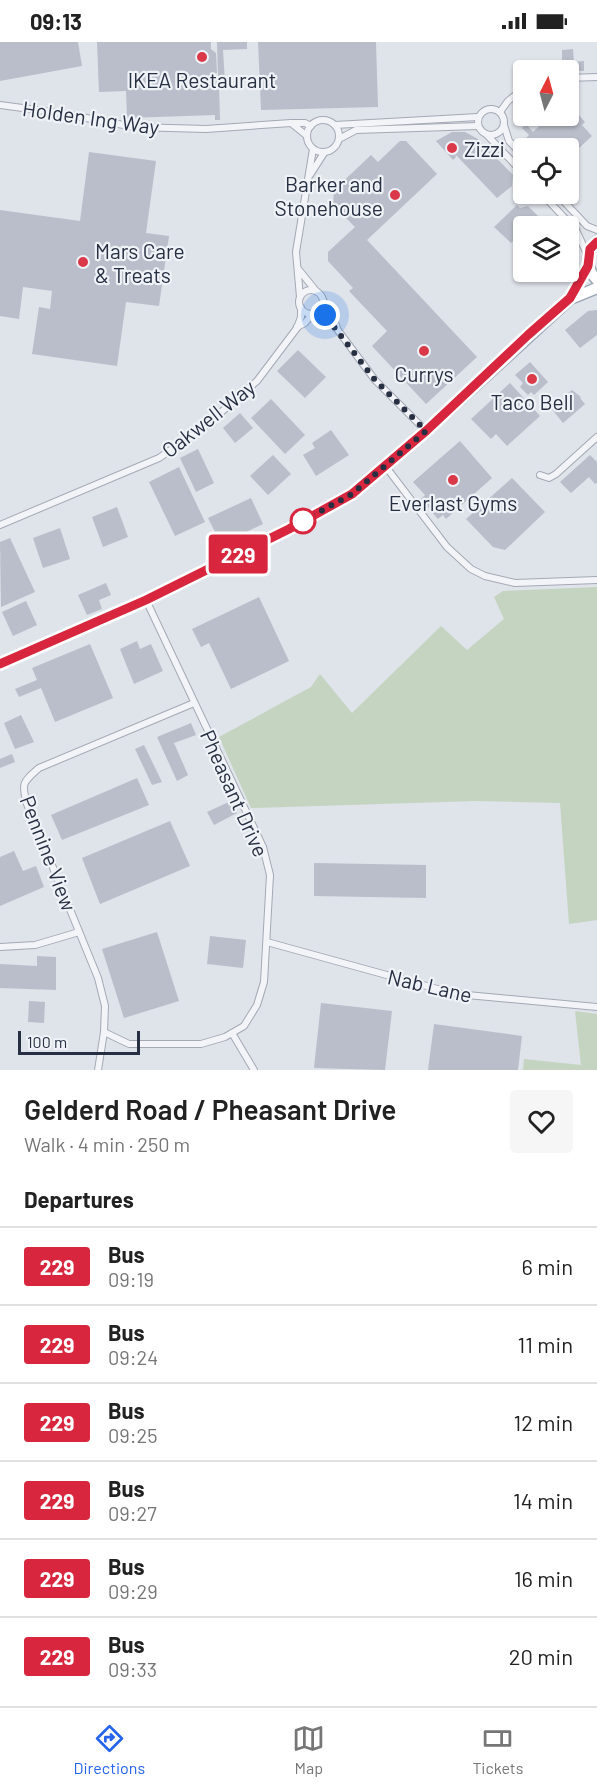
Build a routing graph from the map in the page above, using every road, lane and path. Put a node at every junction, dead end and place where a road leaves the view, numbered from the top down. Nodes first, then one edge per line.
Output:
1 (597, 77) edge
2 (579, 78) edge
3 (513, 96) edge
4 (0, 105) edge
5 (500, 112) junction
6 (478, 117) junction
7 (390, 122) junction
8 (291, 123) junction
9 (504, 124) junction
10 (335, 125) junction
11 (311, 126) junction
12 (478, 126) junction
13 (408, 129) junction
14 (486, 134) junction
15 (307, 136) junction
16 (339, 139) junction
17 (513, 146) edge
18 (313, 150) junction
19 (324, 153) junction
20 (513, 162) edge
21 (309, 178) junction
22 (552, 204) edge
23 (555, 204) edge
24 (566, 204) edge
25 (556, 208) junction
26 (597, 230) edge
27 (597, 242) edge
28 (588, 261) junction
29 (298, 270) junction
30 (597, 280) edge
31 (597, 288) edge
32 (316, 291) junction
33 (300, 297) junction
34 (570, 298) junction
35 (323, 300) junction
36 (301, 308) junction
37 (316, 312) junction
38 (297, 328) junction
39 (337, 329) junction
40 (426, 431) junction
41 (597, 437) edge
42 (386, 467) junction
43 (540, 475) dead end
44 (0, 525) edge
45 (597, 580) edge
46 (146, 600) junction
47 (0, 664) edge
48 (194, 703) junction
49 (79, 932) junction
50 (267, 942) junction
51 (0, 947) edge
52 (597, 1007) edge
53 (104, 1032) junction
54 (232, 1033) junction
55 (98, 1070) edge
56 (254, 1070) edge

1 - 2 street
3 - 5 street
4 - 8 street, Holden Ing Way
5 - 6 street, Holden Ing Way
5 - 9 street
6 - 7 street, Holden Ing Way
6 - 12 street
7 - 10 street, Holden Ing Way
7 - 13 street, Holden Ing Way
8 - 11 street, Holden Ing Way
8 - 15 street
9 - 14 street
9 - 17 street
10 - 11 street, Holden Ing Way
10 - 16 street
11 - 15 street
12 - 13 street, Holden Ing Way
12 - 14 street
13 - 16 street, Holden Ing Way
14 - 20 street
15 - 18 street
16 - 19 street, Holden Ing Way
18 - 19 street
18 - 21 street
19 - 21 street, Holden Ing Way
21 - 29 street
22 - 25 street
23 - 25 street
24 - 26 street
25 - 28 street
27 - 28 main road
28 - 30 main road
28 - 34 main road
29 - 32 street
29 - 33 street
31 - 34 main road
32 - 33 street
32 - 35 street
33 - 36 street
34 - 40 main road
35 - 37 street
35 - 39 street
36 - 37 street
36 - 38 street, Oakwell Way
37 - 38 street, Oakwell Way
37 - 39 street
38 - 44 street, Oakwell Way
39 - 40 street
40 - 42 main road
41 - 43 street
42 - 45 street
42 - 46 main road
46 - 47 main road
46 - 48 street, Pheasant Drive
48 - 49 street, Pennine View
48 - 50 street, Pheasant Drive
49 - 51 street
49 - 53 street, Pennine View
50 - 52 street, Nab Lane
50 - 54 street, Pheasant Drive
53 - 54 street, Pheasant Drive
53 - 55 street, Pennine View
54 - 56 street

